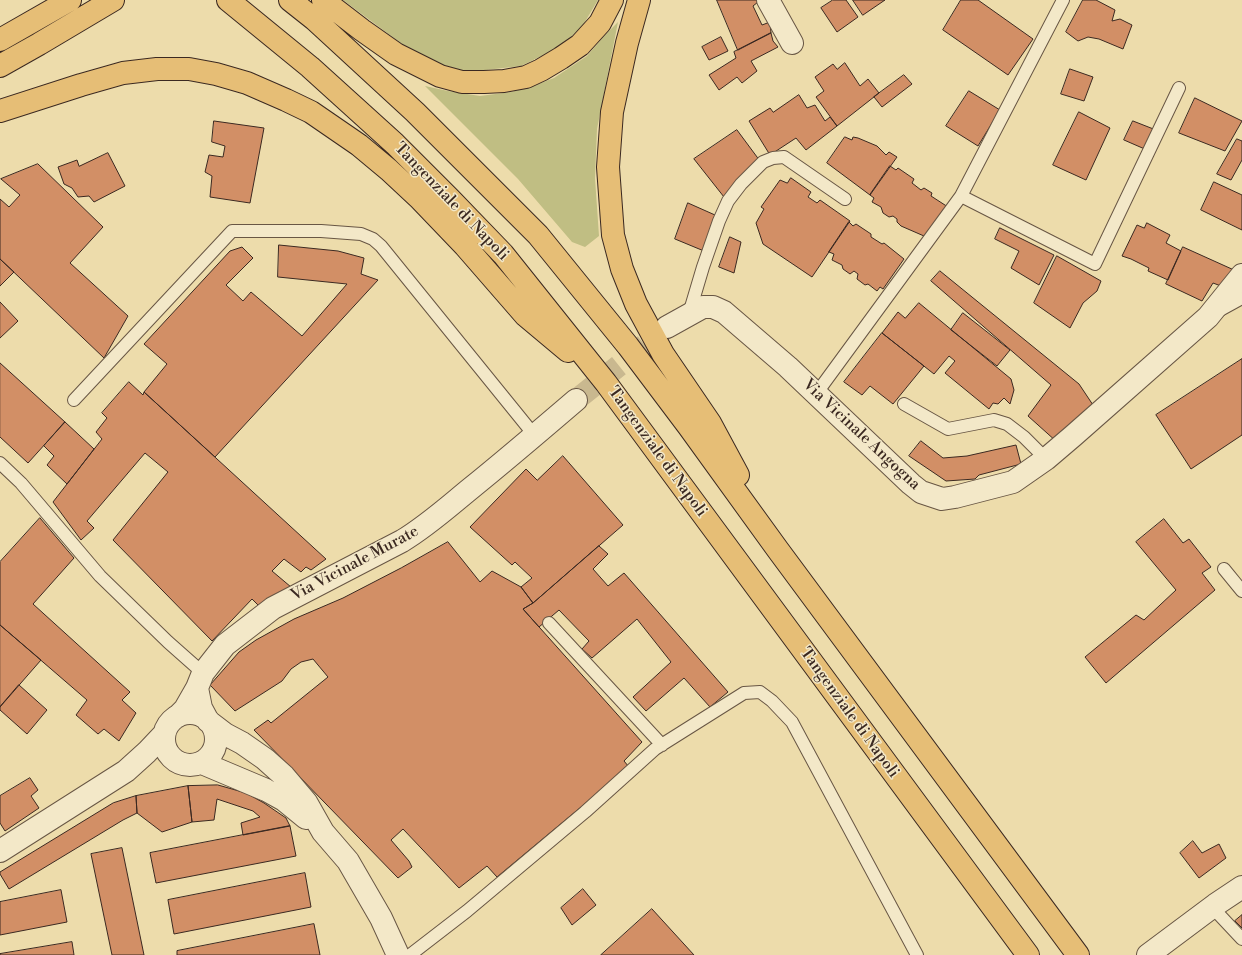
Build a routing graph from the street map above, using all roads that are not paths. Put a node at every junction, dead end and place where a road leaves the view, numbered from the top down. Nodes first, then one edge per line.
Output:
1 (70, 0) edge
2 (228, 0) edge
3 (290, 0) edge
4 (323, 0) edge
5 (612, 0) edge
6 (639, 0) edge
7 (768, 0) edge
8 (1063, 0) edge
9 (105, 4) edge
10 (0, 40) edge
11 (792, 43) dead end
12 (0, 66) edge
13 (1179, 88) dead end
14 (0, 111) edge
15 (961, 196) junction
16 (844, 199) dead end
17 (1242, 275) edge
18 (1242, 288) edge
19 (1242, 298) edge
20 (690, 314) junction
21 (1208, 317) junction
22 (667, 328) tunnel mouth
23 (606, 383) junction
24 (816, 394) junction
25 (74, 400) dead end
26 (576, 400) tunnel mouth
27 (904, 404) dead end
28 (535, 436) junction
29 (1046, 459) junction
30 (0, 463) edge
31 (778, 550) junction
32 (1224, 569) dead end
33 (1242, 591) edge
34 (549, 622) dead end
35 (200, 681) junction
36 (178, 716) junction
37 (208, 721) junction
38 (164, 734) junction
39 (662, 745) junction
40 (176, 762) junction
41 (202, 763) junction
42 (126, 771) junction
43 (323, 832) junction
44 (0, 851) edge
45 (1242, 887) edge
46 (1212, 907) junction
47 (1242, 939) edge
48 (398, 955) edge
49 (410, 955) edge
50 (917, 955) edge
51 (1028, 955) edge
52 (1078, 955) edge
53 (1148, 955) edge

1 - 10 highway
2 - 23 highway, Tangenziale di Napoli
3 - 31 highway
4 - 5 highway
6 - 31 highway
7 - 11 street
8 - 15 lane
9 - 12 highway
13 - 15 lane
14 - 23 highway
15 - 24 lane
16 - 20 lane
17 - 21 street, Via Vicinale Angogna
18 - 21 lane
19 - 21 lane
20 - 22 street, Via Vicinale Angogna
20 - 24 street, Via Vicinale Angogna
21 - 29 street, Via Vicinale Angogna
23 - 51 highway, Tangenziale di Napoli
24 - 29 street, Via Vicinale Angogna
25 - 28 lane
26 - 28 street, Via Vicinale Murate
27 - 29 lane
28 - 35 street, Via Vicinale Murate
30 - 35 lane
31 - 52 highway
32 - 33 lane
34 - 39 lane
35 - 36 street, Via Vicinale Murate
35 - 37 street
36 - 37 street
36 - 38 street
37 - 41 street
37 - 43 street
38 - 40 street
38 - 42 street
39 - 49 lane
39 - 50 lane
40 - 41 street
40 - 42 street
41 - 43 street
42 - 44 street
43 - 48 street
45 - 46 street
46 - 47 lane
46 - 53 street

